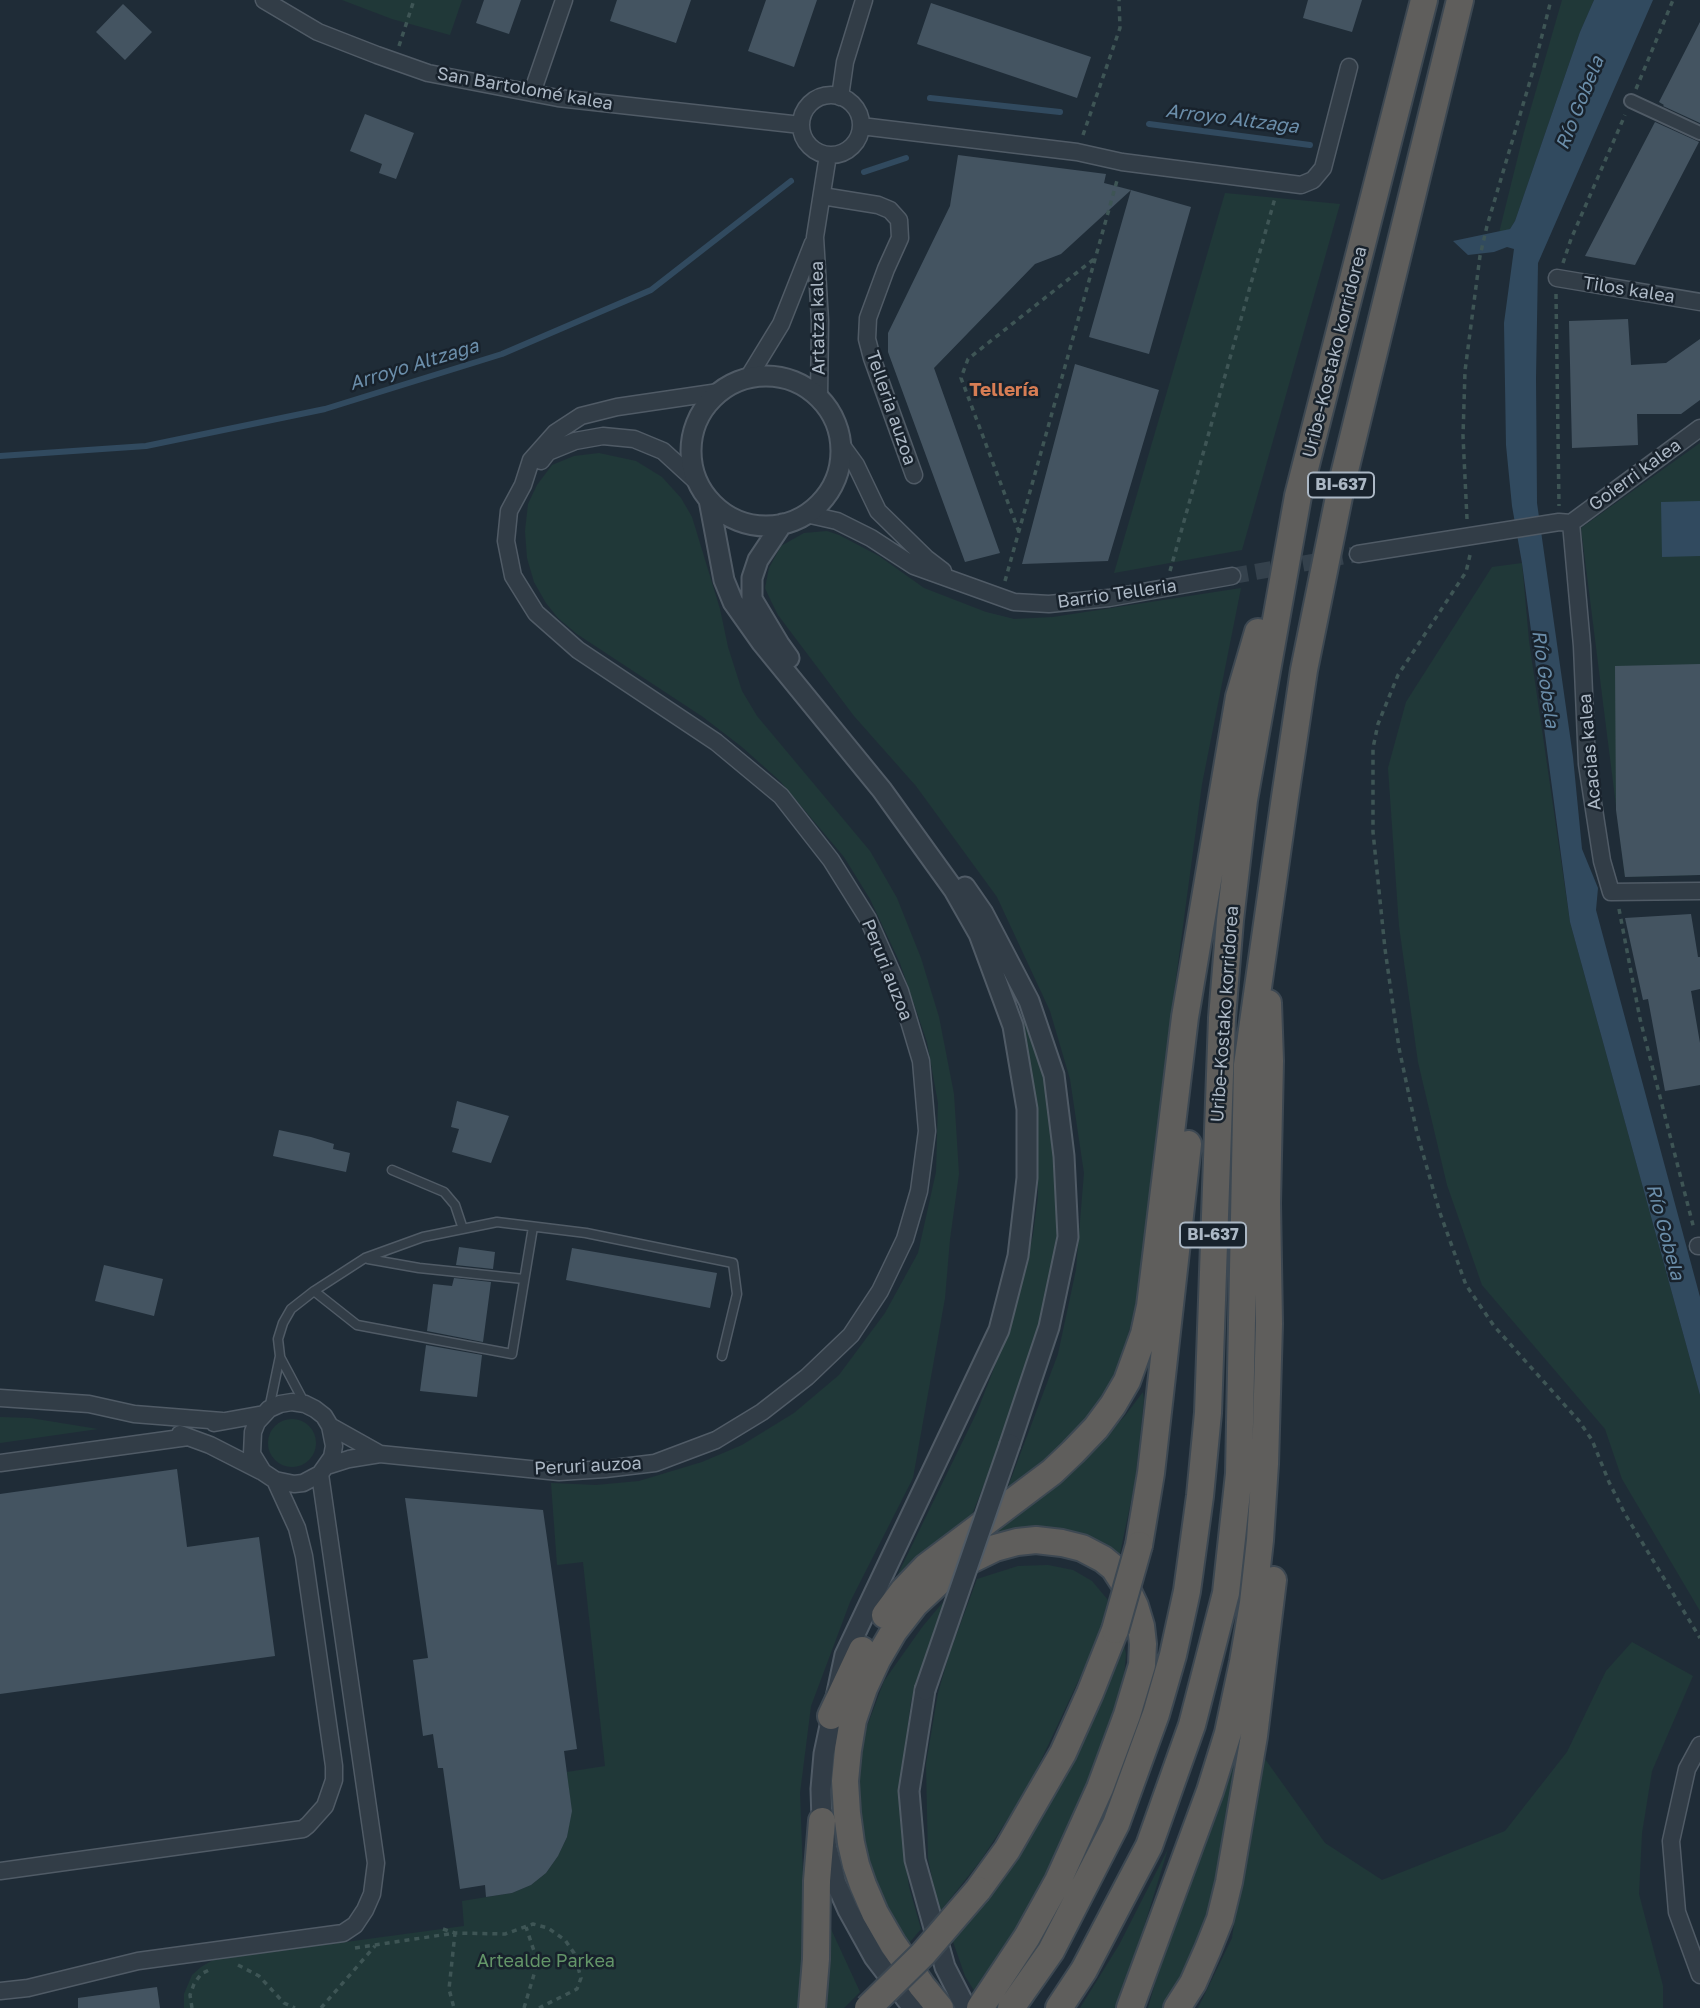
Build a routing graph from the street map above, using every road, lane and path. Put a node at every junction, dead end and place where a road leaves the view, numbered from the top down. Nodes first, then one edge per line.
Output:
1 (264, 0) edge
2 (414, 0) edge
3 (564, 0) edge
4 (864, 0) edge
5 (1118, 0) edge
6 (1424, 0) edge
7 (1461, 0) edge
8 (1552, 0) edge
9 (1673, 0) edge
10 (393, 61) junction
11 (1349, 67) dead end
12 (532, 93) junction
13 (839, 97) junction
14 (1631, 101) junction
15 (801, 125) junction
16 (861, 126) junction
17 (1700, 133) edge
18 (1077, 152) junction
19 (828, 155) junction
20 (1122, 162) junction
21 (1280, 182) junction
22 (822, 196) junction
23 (816, 237) junction
24 (1096, 258) junction
25 (1557, 278) junction
26 (1700, 302) edge
27 (748, 378) junction
28 (719, 392) junction
29 (819, 398) junction
30 (1700, 428) edge
31 (841, 443) junction
32 (914, 475) dead end
33 (698, 483) junction
34 (523, 485) junction
35 (1298, 496) junction
36 (709, 500) junction
37 (806, 514) junction
38 (1565, 523) junction
39 (782, 524) junction
40 (1019, 532) junction
41 (1474, 536) junction
42 (1358, 554) tunnel mouth
43 (1232, 576) tunnel mouth
44 (962, 584) junction
45 (1166, 587) junction
46 (1000, 597) junction
47 (1239, 697) junction
48 (1700, 891) edge
49 (1627, 892) junction
50 (1267, 935) junction
51 (391, 1170) dead end
52 (533, 1227) junction
53 (463, 1229) junction
54 (1699, 1246) edge
55 (365, 1258) junction
56 (524, 1279) junction
57 (314, 1291) junction
58 (1269, 1324) junction
59 (280, 1356) junction
60 (722, 1356) dead end
61 (0, 1398) edge
62 (305, 1404) junction
63 (266, 1412) junction
64 (134, 1414) junction
65 (222, 1421) junction
66 (330, 1426) junction
67 (188, 1437) junction
68 (380, 1454) junction
69 (0, 1463) edge
70 (324, 1470) junction
71 (269, 1476) junction
72 (1700, 1638) edge
73 (831, 1716) junction
74 (1700, 1745) edge
75 (822, 1821) junction
76 (0, 1871) edge
77 (526, 1927) junction
78 (443, 1928) dead end
79 (454, 1933) junction
80 (376, 1945) dead end
81 (236, 1965) dead end
82 (1700, 1975) edge
83 (0, 1992) edge
84 (295, 2008) edge
85 (321, 2008) edge
86 (454, 2008) edge
87 (524, 2008) edge
88 (539, 2008) edge
89 (812, 2008) edge
90 (868, 2008) edge
91 (912, 2008) edge
92 (940, 2008) edge
93 (967, 2008) edge
94 (980, 2008) edge
95 (1011, 2008) edge
96 (1059, 2008) edge
97 (1130, 2008) edge
98 (1177, 2008) edge

1 - 10 street, San Bartolomé kalea
2 - 10 path
3 - 12 street
4 - 13 street
5 - 18 path
6 - 35 highway, Uribe-Kostako korridorea / BI-637
7 - 50 highway, Uribe-Kostako korridorea / BI-637
8 - 41 path
9 - 14 path
10 - 12 street, San Bartolomé kalea
11 - 21 street
12 - 15 street, San Bartolomé kalea
13 - 15 street
13 - 16 street
14 - 17 street
14 - 25 path
15 - 19 street
16 - 18 street
16 - 19 street
18 - 20 street
19 - 22 street, Artatza kalea
20 - 21 street
20 - 24 path
21 - 45 path
22 - 23 street, Artatza kalea
22 - 32 street, Telleria auzoa
23 - 27 street, Artatza kalea
23 - 29 street, Artatza kalea
24 - 40 path
24 - 40 path
25 - 26 street, Tilos kalea
25 - 38 path
27 - 28 street
27 - 29 street
28 - 33 street
28 - 34 street
29 - 31 street
30 - 38 street, Goierri kalea
31 - 37 street
31 - 44 street
33 - 34 street
33 - 36 street
34 - 68 street, Peruri auzoa
35 - 47 highway
35 - 95 highway, Uribe-Kostako korridorea / BI-637
36 - 39 street
36 - 73 street
37 - 39 street
37 - 44 street, Barrio Telleria
38 - 41 street
38 - 49 street, Acacias kalea
39 - 93 street, bridge
40 - 46 path
41 - 42 street
41 - 72 path
43 - 45 street, Barrio Telleria
44 - 46 street, Barrio Telleria
45 - 46 street, Barrio Telleria
47 - 73 highway
47 - 90 highway, bridge
48 - 49 street
49 - 54 path
50 - 58 highway
50 - 96 highway, Uribe-Kostako korridorea / BI-637
51 - 53 lane
52 - 53 lane
52 - 56 lane
52 - 60 lane
53 - 55 lane
55 - 56 lane
55 - 57 lane
56 - 57 lane
57 - 59 lane
58 - 97 highway
58 - 98 highway
59 - 62 lane
59 - 63 lane
61 - 64 street
62 - 63 street
62 - 66 street
63 - 65 street
63 - 71 street
64 - 65 street
64 - 67 street
65 - 67 street
66 - 68 street, Peruri auzoa
66 - 70 street
67 - 69 street
67 - 71 street
68 - 70 street, Peruri auzoa
70 - 71 street
70 - 83 street
71 - 76 street
73 - 75 street
74 - 82 street
75 - 89 highway
75 - 91 street
77 - 79 path
77 - 87 path
77 - 88 path
78 - 79 path
79 - 86 path
80 - 85 path
81 - 84 path
92 - 94 highway

